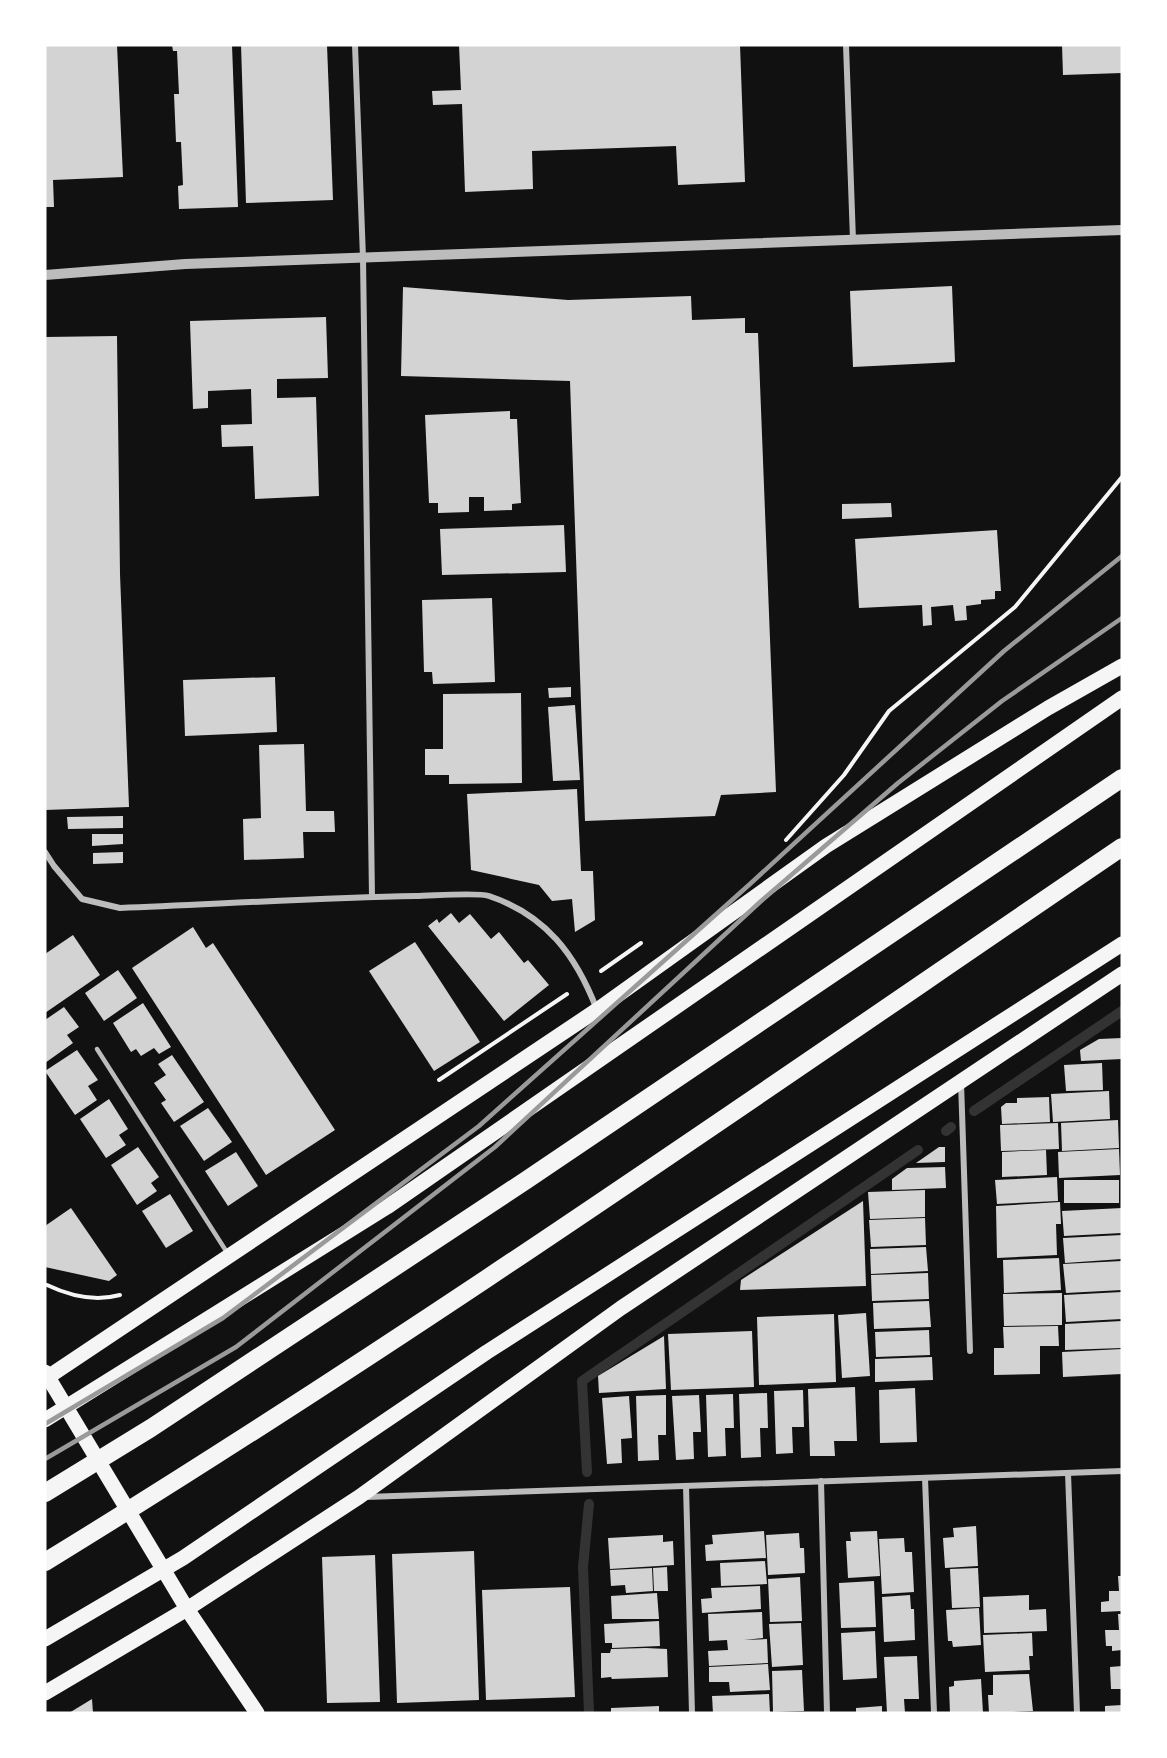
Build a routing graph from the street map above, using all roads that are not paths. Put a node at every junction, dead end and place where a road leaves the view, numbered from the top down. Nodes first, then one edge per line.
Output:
1 (355, 45) edge
2 (846, 45) edge
3 (1122, 230) edge
4 (853, 240) junction
5 (363, 258) junction
6 (45, 275) edge
7 (1122, 666) edge
8 (1122, 698) edge
9 (1122, 778) edge
10 (1122, 847) edge
11 (45, 852) edge
12 (372, 897) junction
13 (1122, 944) edge
14 (1122, 974) edge
15 (597, 1011) junction
16 (97, 1049) dead end
17 (961, 1082) junction
18 (230, 1256) junction
19 (970, 1351) dead end
20 (46, 1376) edge
21 (45, 1420) edge
22 (1122, 1471) edge
23 (1068, 1473) junction
24 (925, 1478) junction
25 (821, 1481) junction
26 (686, 1486) junction
27 (45, 1493) edge
28 (359, 1497) junction
29 (45, 1562) edge
30 (187, 1609) junction
31 (45, 1639) edge
32 (45, 1693) edge
33 (257, 1713) edge
34 (692, 1713) edge
35 (827, 1713) edge
36 (934, 1713) edge
37 (1077, 1713) edge

1 - 5 street
2 - 4 street
3 - 4 street
4 - 5 street
5 - 6 street
5 - 12 street
7 - 15 main road
8 - 21 main road
9 - 27 highway
10 - 29 highway
11 - 12 street
12 - 15 street
13 - 31 main road
14 - 17 main road
15 - 18 main road
16 - 18 lane
17 - 19 street
17 - 28 main road
18 - 20 main road
20 - 30 main road
22 - 23 street
23 - 24 street
23 - 37 street
24 - 25 street
24 - 36 street
25 - 26 street
25 - 35 street
26 - 28 street
26 - 34 street
28 - 30 main road
30 - 32 main road
30 - 33 main road

